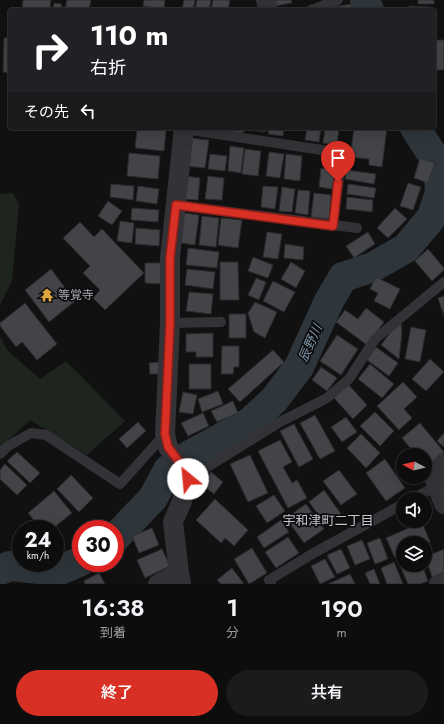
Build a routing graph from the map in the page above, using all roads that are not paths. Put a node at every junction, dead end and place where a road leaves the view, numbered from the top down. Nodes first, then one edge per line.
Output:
1 (338, 0) edge
2 (316, 8) edge
3 (184, 130) edge
4 (191, 130) edge
5 (176, 205) junction
6 (333, 226) junction
7 (357, 228) dead end
8 (444, 282) edge
9 (221, 322) dead end
10 (170, 323) junction
11 (166, 440) junction
12 (0, 454) edge
13 (444, 464) edge
14 (187, 475) junction
15 (437, 486) junction
16 (425, 492) edge
17 (444, 504) edge
18 (396, 508) edge
19 (180, 579) edge
20 (444, 582) edge
21 (158, 584) edge
22 (271, 584) edge
23 (439, 584) edge

1 - 2 lane
3 - 5 street
4 - 6 lane
5 - 6 lane
5 - 10 street
6 - 7 lane
8 - 14 lane
9 - 10 lane
10 - 11 street
11 - 12 lane
11 - 14 street
13 - 15 street
14 - 19 street
15 - 16 lane
15 - 17 street
18 - 22 lane
19 - 21 street
20 - 23 street

